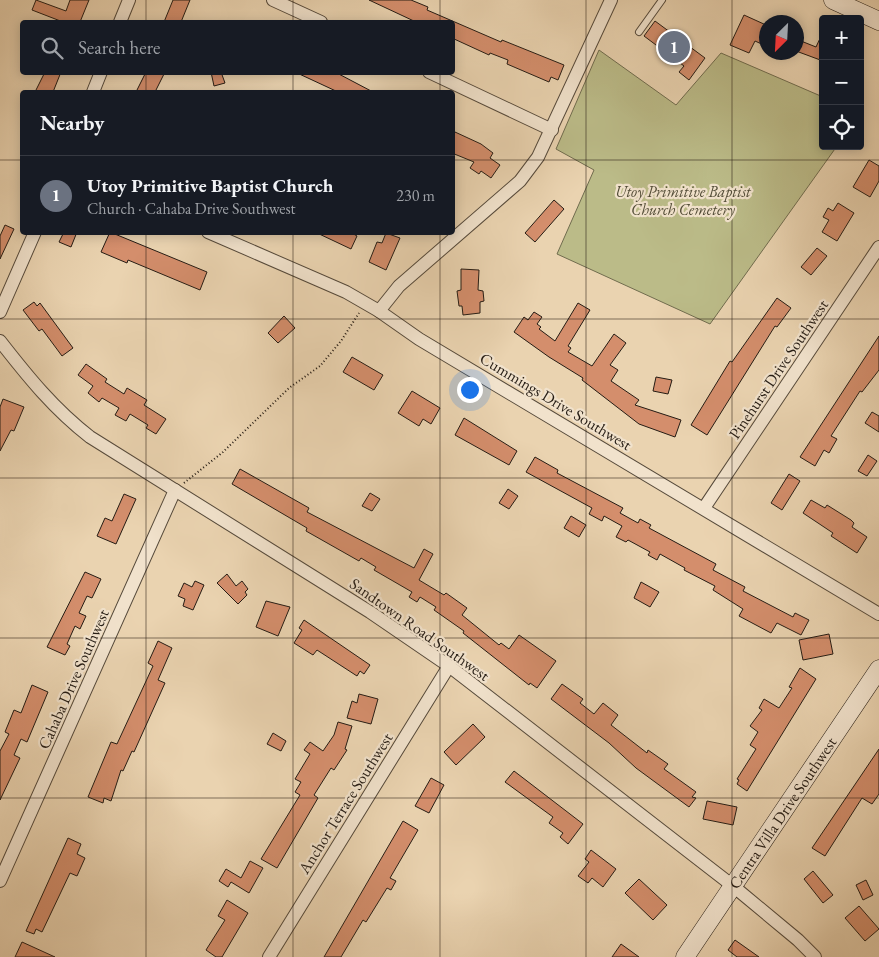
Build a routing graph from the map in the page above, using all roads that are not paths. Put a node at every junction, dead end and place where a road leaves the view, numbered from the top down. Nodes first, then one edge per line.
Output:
1 (129, 0) edge
2 (272, 0) edge
3 (611, 0) edge
4 (662, 0) edge
5 (833, 0) edge
6 (121, 20) edge
7 (317, 20) edge
8 (879, 21) edge
9 (639, 32) dead end
10 (100, 75) edge
11 (435, 75) edge
12 (94, 90) edge
13 (552, 130) junction
14 (35, 235) edge
15 (215, 235) edge
16 (879, 247) edge
17 (379, 311) junction
18 (0, 312) edge
19 (0, 341) edge
20 (175, 490) junction
21 (704, 508) junction
22 (879, 614) edge
23 (449, 666) junction
24 (879, 669) edge
25 (0, 881) edge
26 (733, 886) junction
27 (269, 957) edge
28 (685, 957) edge
29 (815, 957) edge

1 - 6 street
2 - 7 street
3 - 13 street
4 - 9 lane
5 - 8 street
10 - 12 street
11 - 13 street
13 - 17 street
14 - 18 street
15 - 17 street, Cummings Drive Southwest
16 - 21 street, Pinehurst Drive Southwest
17 - 21 street, Cummings Drive Southwest
19 - 20 street, Sandtown Road Southwest
20 - 23 street, Sandtown Road Southwest
20 - 25 street, Cahaba Drive Southwest
21 - 22 street, Cummings Drive Southwest
23 - 26 street, Sandtown Road Southwest
23 - 27 street, Anchor Terrace Southwest
24 - 26 street, Centra Villa Drive Southwest
26 - 28 street, Centra Villa Drive Southwest
26 - 29 street, Sandtown Road Southwest

